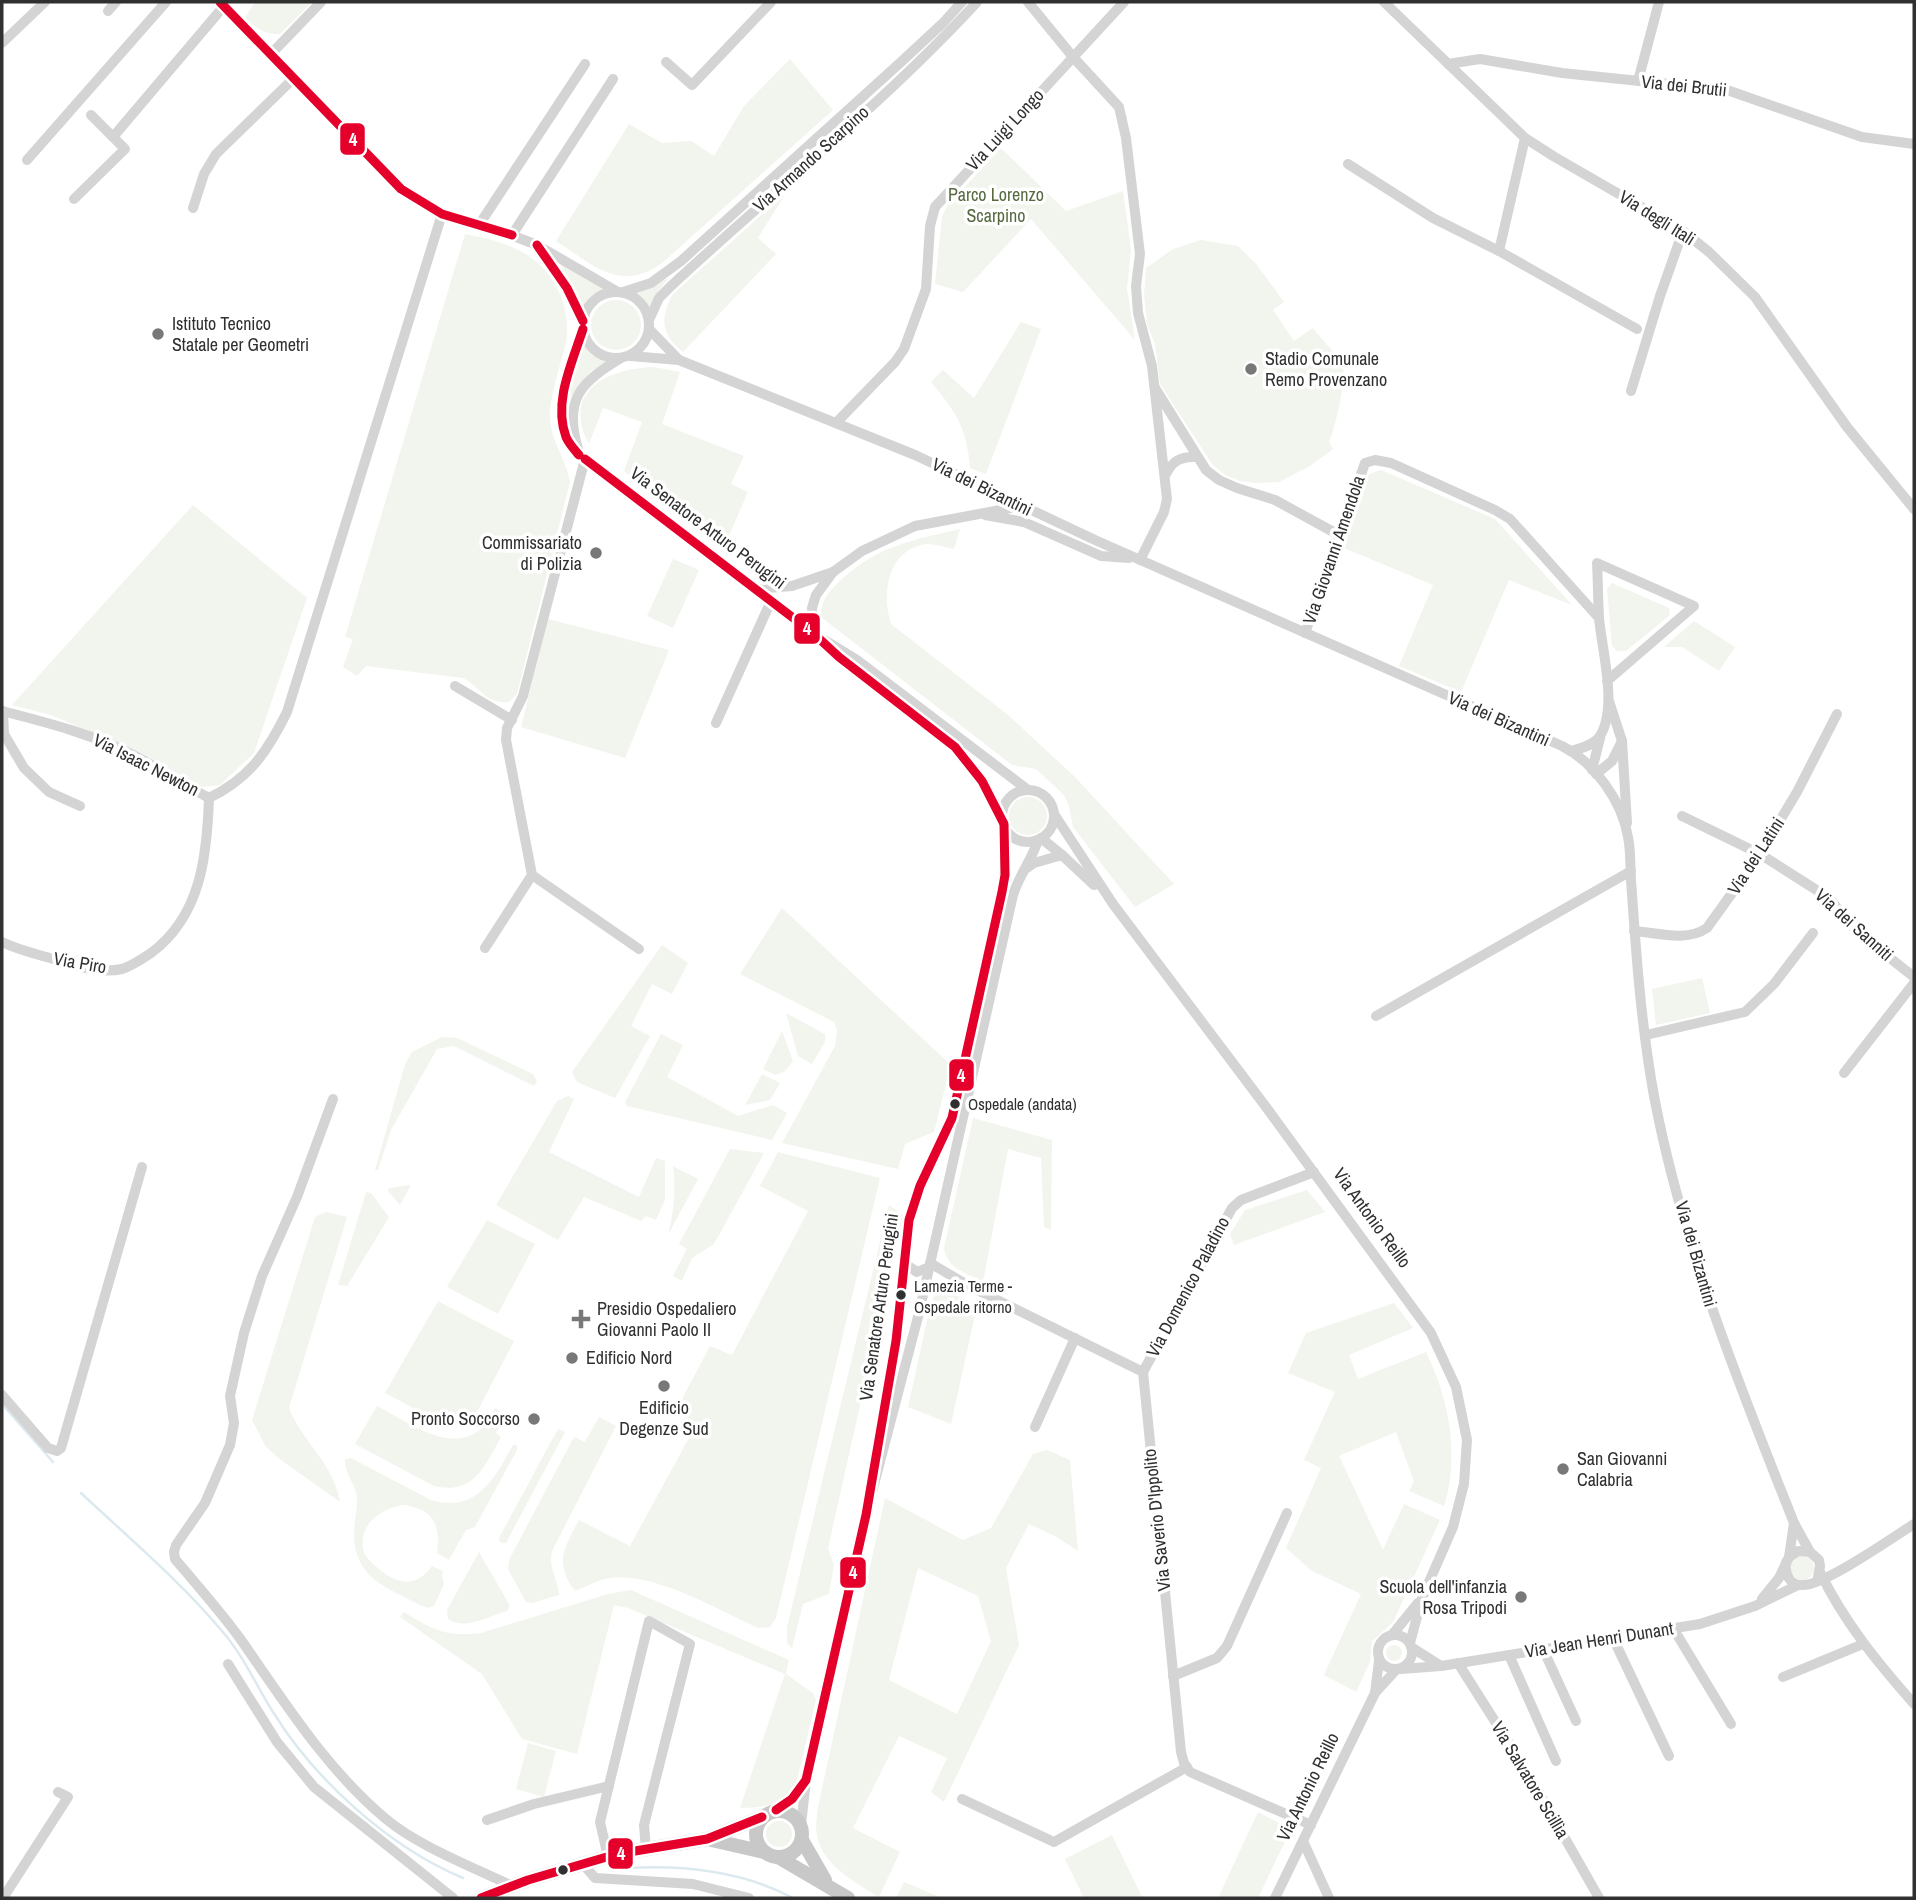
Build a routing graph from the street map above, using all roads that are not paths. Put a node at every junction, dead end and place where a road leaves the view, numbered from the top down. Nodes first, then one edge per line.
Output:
1 (46, 2) edge
2 (116, 2) edge
3 (166, 2) edge
4 (321, 2) edge
5 (771, 2) edge
6 (962, 2) edge
7 (978, 2) edge
8 (1028, 2) edge
9 (1124, 2) edge
10 (1384, 2) edge
11 (1659, 2) edge
12 (222, 4) edge
13 (108, 11) dead end
14 (2, 43) edge
15 (271, 54) junction
16 (1073, 57) junction
17 (666, 62) dead end
18 (584, 64) dead end
19 (1448, 64) junction
20 (294, 78) junction
21 (613, 79) dead end
22 (1639, 81) junction
23 (91, 115) dead end
24 (113, 137) junction
25 (1525, 138) junction
26 (1914, 144) edge
27 (27, 160) dead end
28 (1348, 164) dead end
29 (74, 199) dead end
30 (193, 208) dead end
31 (442, 214) junction
32 (478, 225) junction
33 (1683, 231) junction
34 (512, 235) junction
35 (537, 246) junction
36 (1499, 251) junction
37 (620, 292) junction
38 (649, 324) junction
39 (583, 325) junction
40 (1637, 329) dead end
41 (625, 357) junction
42 (678, 360) junction
43 (1153, 384) junction
44 (1631, 390) dead end
45 (836, 423) junction
46 (582, 457) junction
47 (1197, 457) junction
48 (1165, 476) junction
49 (993, 491) junction
50 (1025, 508) junction
51 (1914, 509) edge
52 (979, 513) junction
53 (1024, 522) junction
54 (1339, 535) junction
55 (1136, 559) junction
56 (833, 572) junction
57 (756, 589) junction
58 (771, 601) junction
59 (1599, 618) junction
60 (813, 633) junction
61 (1305, 633) junction
62 (1607, 681) junction
63 (456, 686) dead end
64 (1608, 698) junction
65 (2, 711) edge
66 (1837, 714) dead end
67 (512, 720) junction
68 (716, 723) dead end
69 (1600, 738) junction
70 (1622, 741) junction
71 (1572, 751) junction
72 (1594, 772) junction
73 (1028, 790) junction
74 (209, 798) junction
75 (80, 806) dead end
76 (1054, 814) junction
77 (1682, 816) dead end
78 (1004, 823) junction
79 (1628, 836) junction
80 (1039, 839) junction
81 (1760, 854) junction
82 (1062, 855) junction
83 (1027, 868) junction
84 (1631, 871) junction
85 (532, 876) junction
86 (1113, 904) junction
87 (1634, 931) junction
88 (1813, 933) dead end
89 (2, 942) edge
90 (485, 948) dead end
91 (639, 949) dead end
92 (1914, 978) edge
93 (1376, 1016) dead end
94 (1646, 1035) junction
95 (1844, 1073) dead end
96 (333, 1099) dead end
97 (142, 1167) dead end
98 (1314, 1172) junction
99 (925, 1174) junction
100 (946, 1186) junction
101 (904, 1260) junction
102 (929, 1265) junction
103 (1075, 1338) junction
104 (1143, 1372) junction
105 (2, 1395) edge
106 (1035, 1427) dead end
107 (1287, 1513) dead end
108 (866, 1515) junction
109 (1794, 1524) junction
110 (1914, 1524) edge
111 (1787, 1560) junction
112 (1843, 1568) junction
113 (1813, 1573) junction
114 (1422, 1598) junction
115 (1833, 1598) junction
116 (1755, 1606) junction
117 (1672, 1628) junction
118 (1392, 1635) junction
119 (1613, 1638) junction
120 (1863, 1644) junction
121 (1411, 1645) junction
122 (1543, 1649) junction
123 (1508, 1655) junction
124 (1379, 1661) junction
125 (1458, 1663) junction
126 (228, 1664) dead end
127 (1441, 1666) junction
128 (1399, 1669) junction
129 (1173, 1676) junction
130 (1783, 1677) dead end
131 (1375, 1693) junction
132 (1914, 1704) edge
133 (1576, 1721) dead end
134 (1731, 1724) dead end
135 (1669, 1756) dead end
136 (1556, 1761) dead end
137 (1187, 1767) junction
138 (806, 1780) junction
139 (609, 1786) junction
140 (58, 1792) dead end
141 (962, 1799) dead end
142 (769, 1814) junction
143 (487, 1820) dead end
144 (1311, 1825) junction
145 (801, 1833) junction
146 (707, 1839) junction
147 (1303, 1841) junction
148 (646, 1849) junction
149 (771, 1854) junction
150 (608, 1857) junction
151 (583, 1864) junction
152 (828, 1884) junction
153 (512, 1886) junction
154 (3, 1898) edge
155 (453, 1898) edge
156 (481, 1898) edge
157 (747, 1898) edge
158 (848, 1898) edge
159 (1275, 1898) edge
160 (1329, 1898) edge
161 (1599, 1898) edge

1 - 14 street
2 - 13 street
3 - 27 street
4 - 15 street
5 - 17 street
6 - 37 street, Via Armando Scarpino
7 - 38 street, Via Armando Scarpino
8 - 16 street
9 - 16 street, Via Luigi Longo
10 - 19 street, Via degli Itali
11 - 22 street
12 - 15 street
12 - 24 street
15 - 20 street
16 - 43 street
16 - 45 street, Via Luigi Longo
18 - 32 street
19 - 22 street, Via dei Brutii
19 - 25 street, Via degli Itali
20 - 30 street
20 - 31 street
21 - 34 street
22 - 26 street, Via dei Brutii
23 - 24 street
24 - 29 street
25 - 33 street, Via degli Itali
25 - 36 street
28 - 36 street
31 - 32 street
31 - 74 street
32 - 34 street
33 - 44 street
33 - 51 street, Via degli Itali
34 - 35 street
35 - 37 street
35 - 39 street
36 - 40 street
37 - 38 street
37 - 39 street
38 - 41 street
38 - 42 street, Via dei Bizantini
39 - 41 street
39 - 46 street, Via Senatore Arturo Perugini
41 - 42 street, Via dei Bizantini
41 - 46 street
42 - 45 street, Via dei Bizantini
43 - 47 street
43 - 48 street
45 - 49 street, Via dei Bizantini
46 - 57 street, Via Senatore Arturo Perugini
46 - 67 street
47 - 48 street
47 - 54 street
48 - 55 street
49 - 50 street, Via dei Bizantini
49 - 52 street
50 - 52 street
50 - 53 street
50 - 55 street, Via dei Bizantini
52 - 53 street
52 - 56 street
53 - 55 street
54 - 59 street, Via Giovanni Amendola
54 - 61 street, Via Giovanni Amendola
55 - 61 street, Via dei Bizantini
56 - 57 street
56 - 60 street
57 - 58 street, Via Senatore Arturo Perugini
58 - 60 street, Via Senatore Arturo Perugini
58 - 68 street
59 - 62 street
59 - 62 street
60 - 73 street, Via Senatore Arturo Perugini
60 - 78 street, Via Senatore Arturo Perugini
61 - 71 street, Via dei Bizantini
62 - 64 street
63 - 67 street
64 - 69 street
64 - 70 street
65 - 74 street, Via Isaac Newton
65 - 75 street
66 - 81 street, Via dei Latini
67 - 85 street
69 - 71 street
69 - 72 street
70 - 72 street
70 - 79 street
71 - 72 street, Via dei Bizantini
72 - 79 street, Via dei Bizantini
73 - 76 street
73 - 78 street
74 - 89 street, Via Piro
76 - 80 street
76 - 86 street, Via Antonio Reillo
77 - 81 street, Via dei Sanniti
78 - 80 street
78 - 99 street, Via Senatore Arturo Perugini
79 - 84 street, Via dei Bizantini
80 - 82 street, Via Antonio Reillo
80 - 83 street, Via Senatore Arturo Perugini
81 - 87 street, Via dei Latini
81 - 92 street, Via dei Sanniti
82 - 83 street
82 - 86 street, Via Antonio Reillo
83 - 100 street, Via Senatore Arturo Perugini
84 - 87 street, Via dei Bizantini
84 - 93 street
85 - 90 street
85 - 91 street
86 - 98 street, Via Antonio Reillo
87 - 94 street, Via dei Bizantini
88 - 94 street
92 - 95 street, Via dei Sanniti
94 - 109 street, Via dei Bizantini
96 - 153 street
97 - 105 street
98 - 104 street, Via Domenico Paladino
98 - 114 street, Via Antonio Reillo
99 - 100 street
99 - 101 street, Via Senatore Arturo Perugini
100 - 102 street, Via Senatore Arturo Perugini
101 - 102 street
101 - 108 street, Via Senatore Arturo Perugini
102 - 103 street
102 - 108 street, Via Senatore Arturo Perugini
103 - 104 street
103 - 106 street
104 - 129 street, Via Saverio D'Ippolito
107 - 129 street
108 - 138 street, Via Senatore Arturo Perugini
109 - 111 street, Via dei Bizantini
109 - 113 street, Via dei Bizantini
110 - 112 street
111 - 113 street
111 - 113 street
111 - 116 street
112 - 113 street
112 - 113 street
113 - 115 street
113 - 115 street, Via dei Bizantini
113 - 116 street, Via Jean Henri Dunant
114 - 118 street, Via Antonio Reillo
114 - 121 street, Via Antonio Reillo
115 - 120 street, Via dei Bizantini
116 - 117 street, Via Jean Henri Dunant
117 - 119 street, Via Jean Henri Dunant
117 - 134 street
118 - 121 street
118 - 124 street
119 - 122 street, Via Jean Henri Dunant
119 - 135 street
120 - 130 street
120 - 132 street, Via dei Bizantini
121 - 127 street
121 - 128 street
122 - 123 street, Via Jean Henri Dunant
122 - 133 street
123 - 125 street, Via Jean Henri Dunant
123 - 136 street
124 - 128 street
124 - 131 street, Via Antonio Reillo
125 - 127 street, Via Jean Henri Dunant
125 - 161 street, Via Salvatore Scillìa
126 - 155 street
127 - 128 street, Via Jean Henri Dunant
128 - 131 street, Via Antonio Reillo
129 - 137 street, Via Saverio D'Ippolito
131 - 144 street, Via Antonio Reillo
137 - 141 street
137 - 144 street
138 - 142 street, Via Senatore Arturo Perugini
138 - 145 street, Via Senatore Arturo Perugini
139 - 143 street
139 - 148 street
139 - 150 street
140 - 154 street
142 - 145 main road
142 - 146 main road, Via Senatore Arturo Perugini
142 - 149 main road
144 - 147 street, Via Antonio Reillo
145 - 149 main road
145 - 152 main road
146 - 148 main road, Via Senatore Arturo Perugini
146 - 149 main road, Via Senatore Arturo Perugini
147 - 159 street, Via Antonio Reillo
147 - 160 street
148 - 150 main road, Via Senatore Arturo Perugini
149 - 152 main road
150 - 151 main road, Via Senatore Arturo Perugini
151 - 153 main road, Via Senatore Arturo Perugini
151 - 157 street
152 - 158 main road
153 - 156 main road, Via Senatore Arturo Perugini

